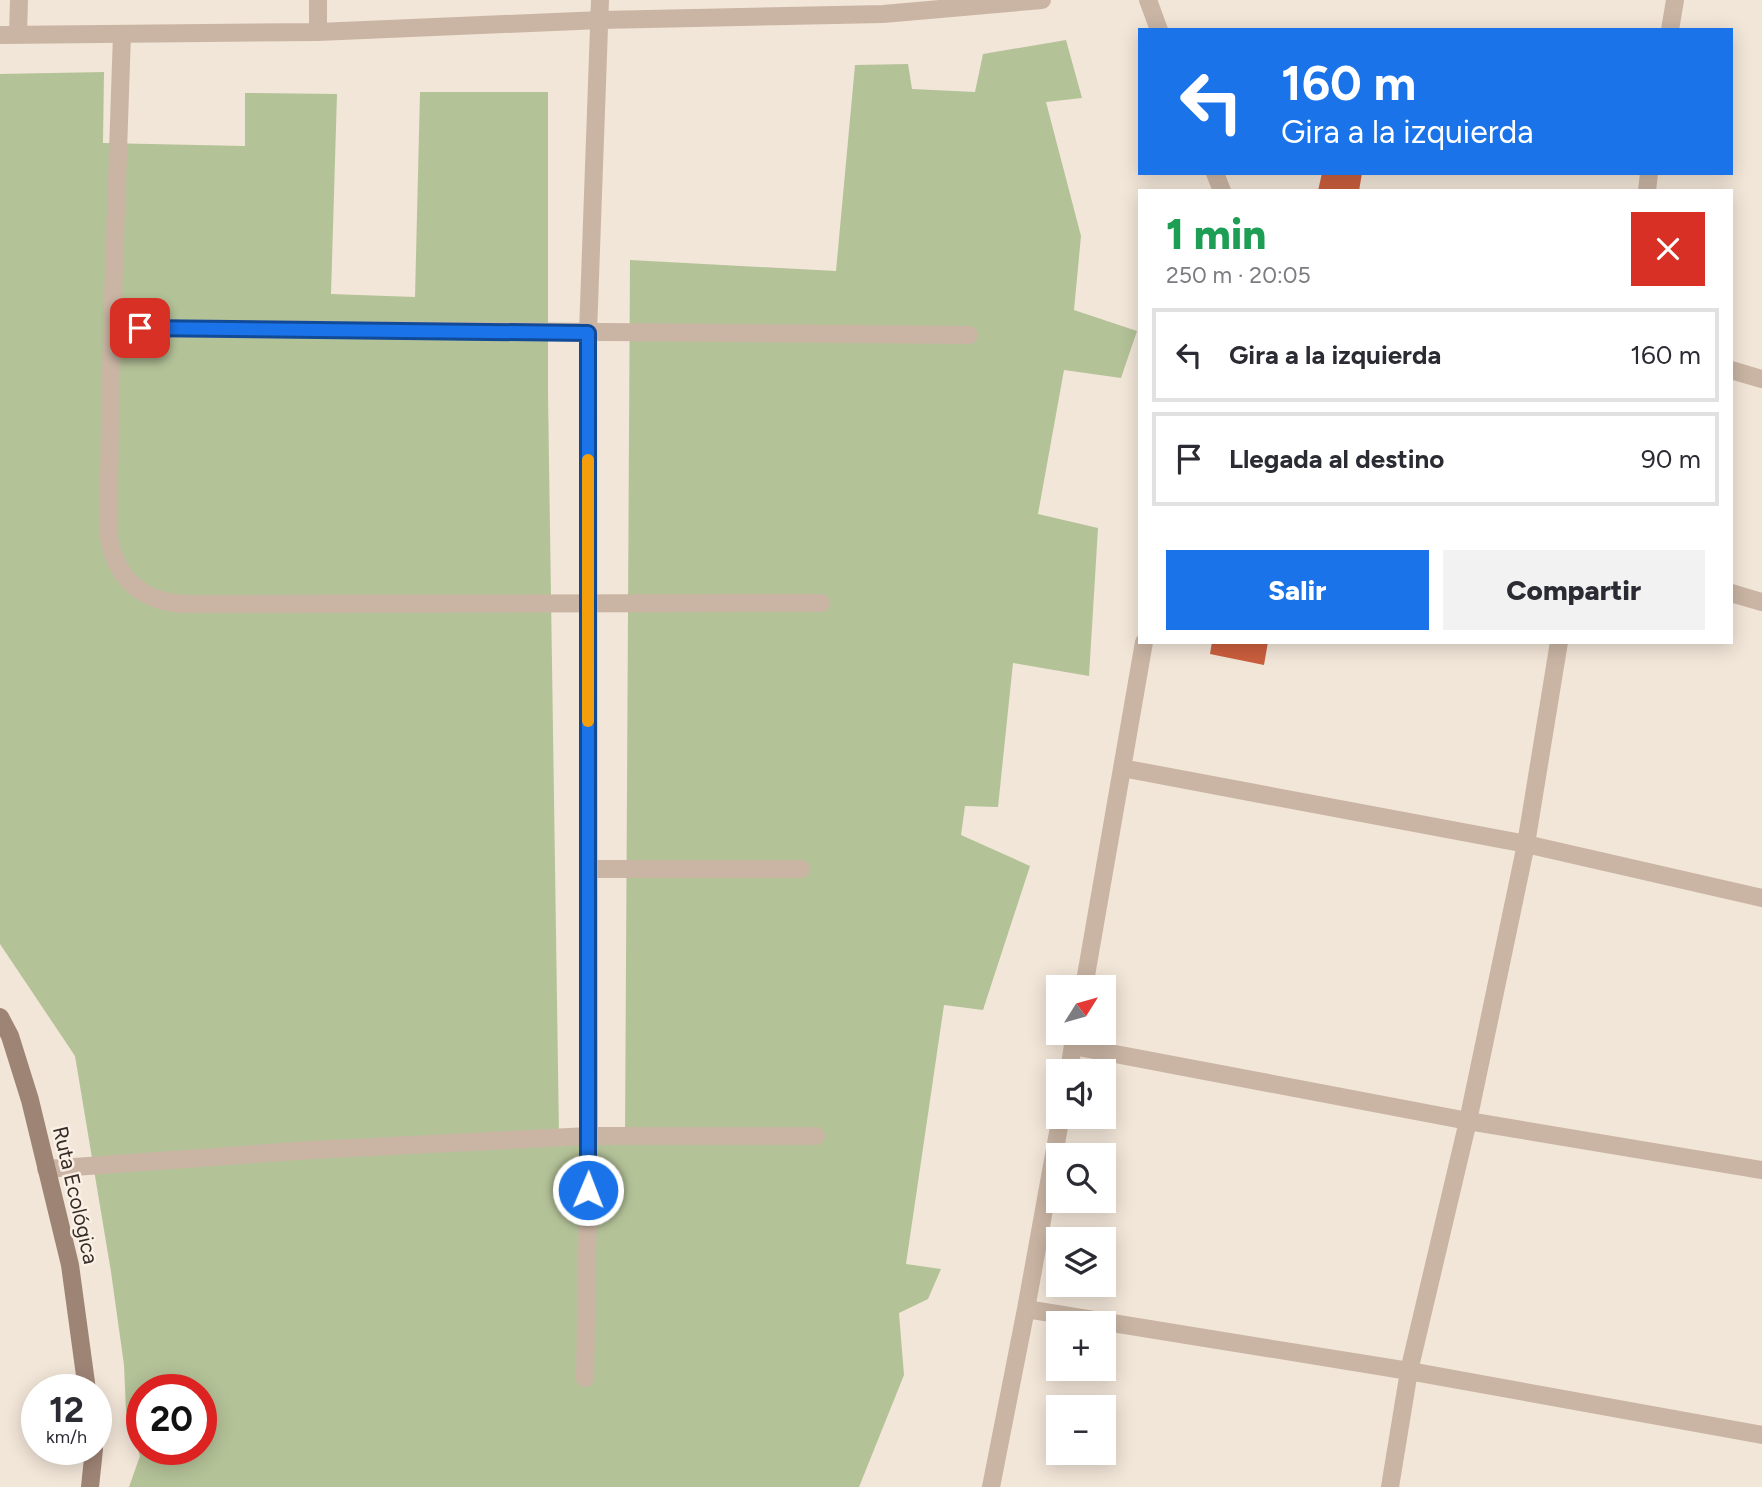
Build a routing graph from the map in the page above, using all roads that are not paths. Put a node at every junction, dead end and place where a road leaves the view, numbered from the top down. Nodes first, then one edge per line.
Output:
1 (19, 0) edge
2 (318, 0) edge
3 (600, 0) edge
4 (1042, 0) edge
5 (1148, 0) edge
6 (1675, 0) edge
7 (883, 7) edge
8 (601, 20) junction
9 (1158, 28) edge
10 (1670, 28) edge
11 (318, 32) junction
12 (122, 34) junction
13 (9, 35) edge
14 (112, 328) junction
15 (588, 333) junction
16 (969, 335) dead end
17 (1733, 371) edge
18 (1762, 379) edge
19 (1733, 594) edge
20 (1762, 602) edge
21 (588, 603) junction
22 (821, 603) dead end
23 (1144, 644) edge
24 (1559, 644) edge
25 (1122, 768) junction
26 (1526, 844) junction
27 (588, 869) junction
28 (801, 869) dead end
29 (1762, 898) edge
30 (1085, 975) edge
31 (0, 1017) edge
32 (1103, 1045) edge
33 (1468, 1121) junction
34 (1058, 1129) edge
35 (589, 1136) junction
36 (816, 1136) dead end
37 (46, 1168) junction
38 (1762, 1170) edge
39 (1026, 1310) junction
40 (1409, 1371) junction
41 (84, 1374) edge
42 (585, 1378) dead end
43 (1762, 1435) edge
44 (92, 1465) edge
45 (90, 1487) edge
46 (991, 1487) edge
47 (1390, 1487) edge

1 - 13 street
2 - 11 street
3 - 8 street
4 - 7 street
5 - 9 street
6 - 10 street
7 - 8 street
8 - 11 street
8 - 15 street
11 - 12 street
12 - 13 street
12 - 14 street
14 - 15 street
14 - 21 street
15 - 16 street
15 - 21 street
17 - 18 street
19 - 20 street
21 - 22 street
21 - 27 street
23 - 25 street
24 - 26 street
25 - 26 street
25 - 30 street
26 - 29 street
26 - 33 street
27 - 28 street
27 - 35 street
31 - 37 main road, Ruta Ecológica
32 - 33 street
33 - 38 street
33 - 40 street
34 - 39 street
35 - 36 street
35 - 37 street
35 - 42 street
37 - 41 main road, Ruta Ecológica
39 - 40 street
39 - 46 street
40 - 43 street
40 - 47 street
44 - 45 main road

